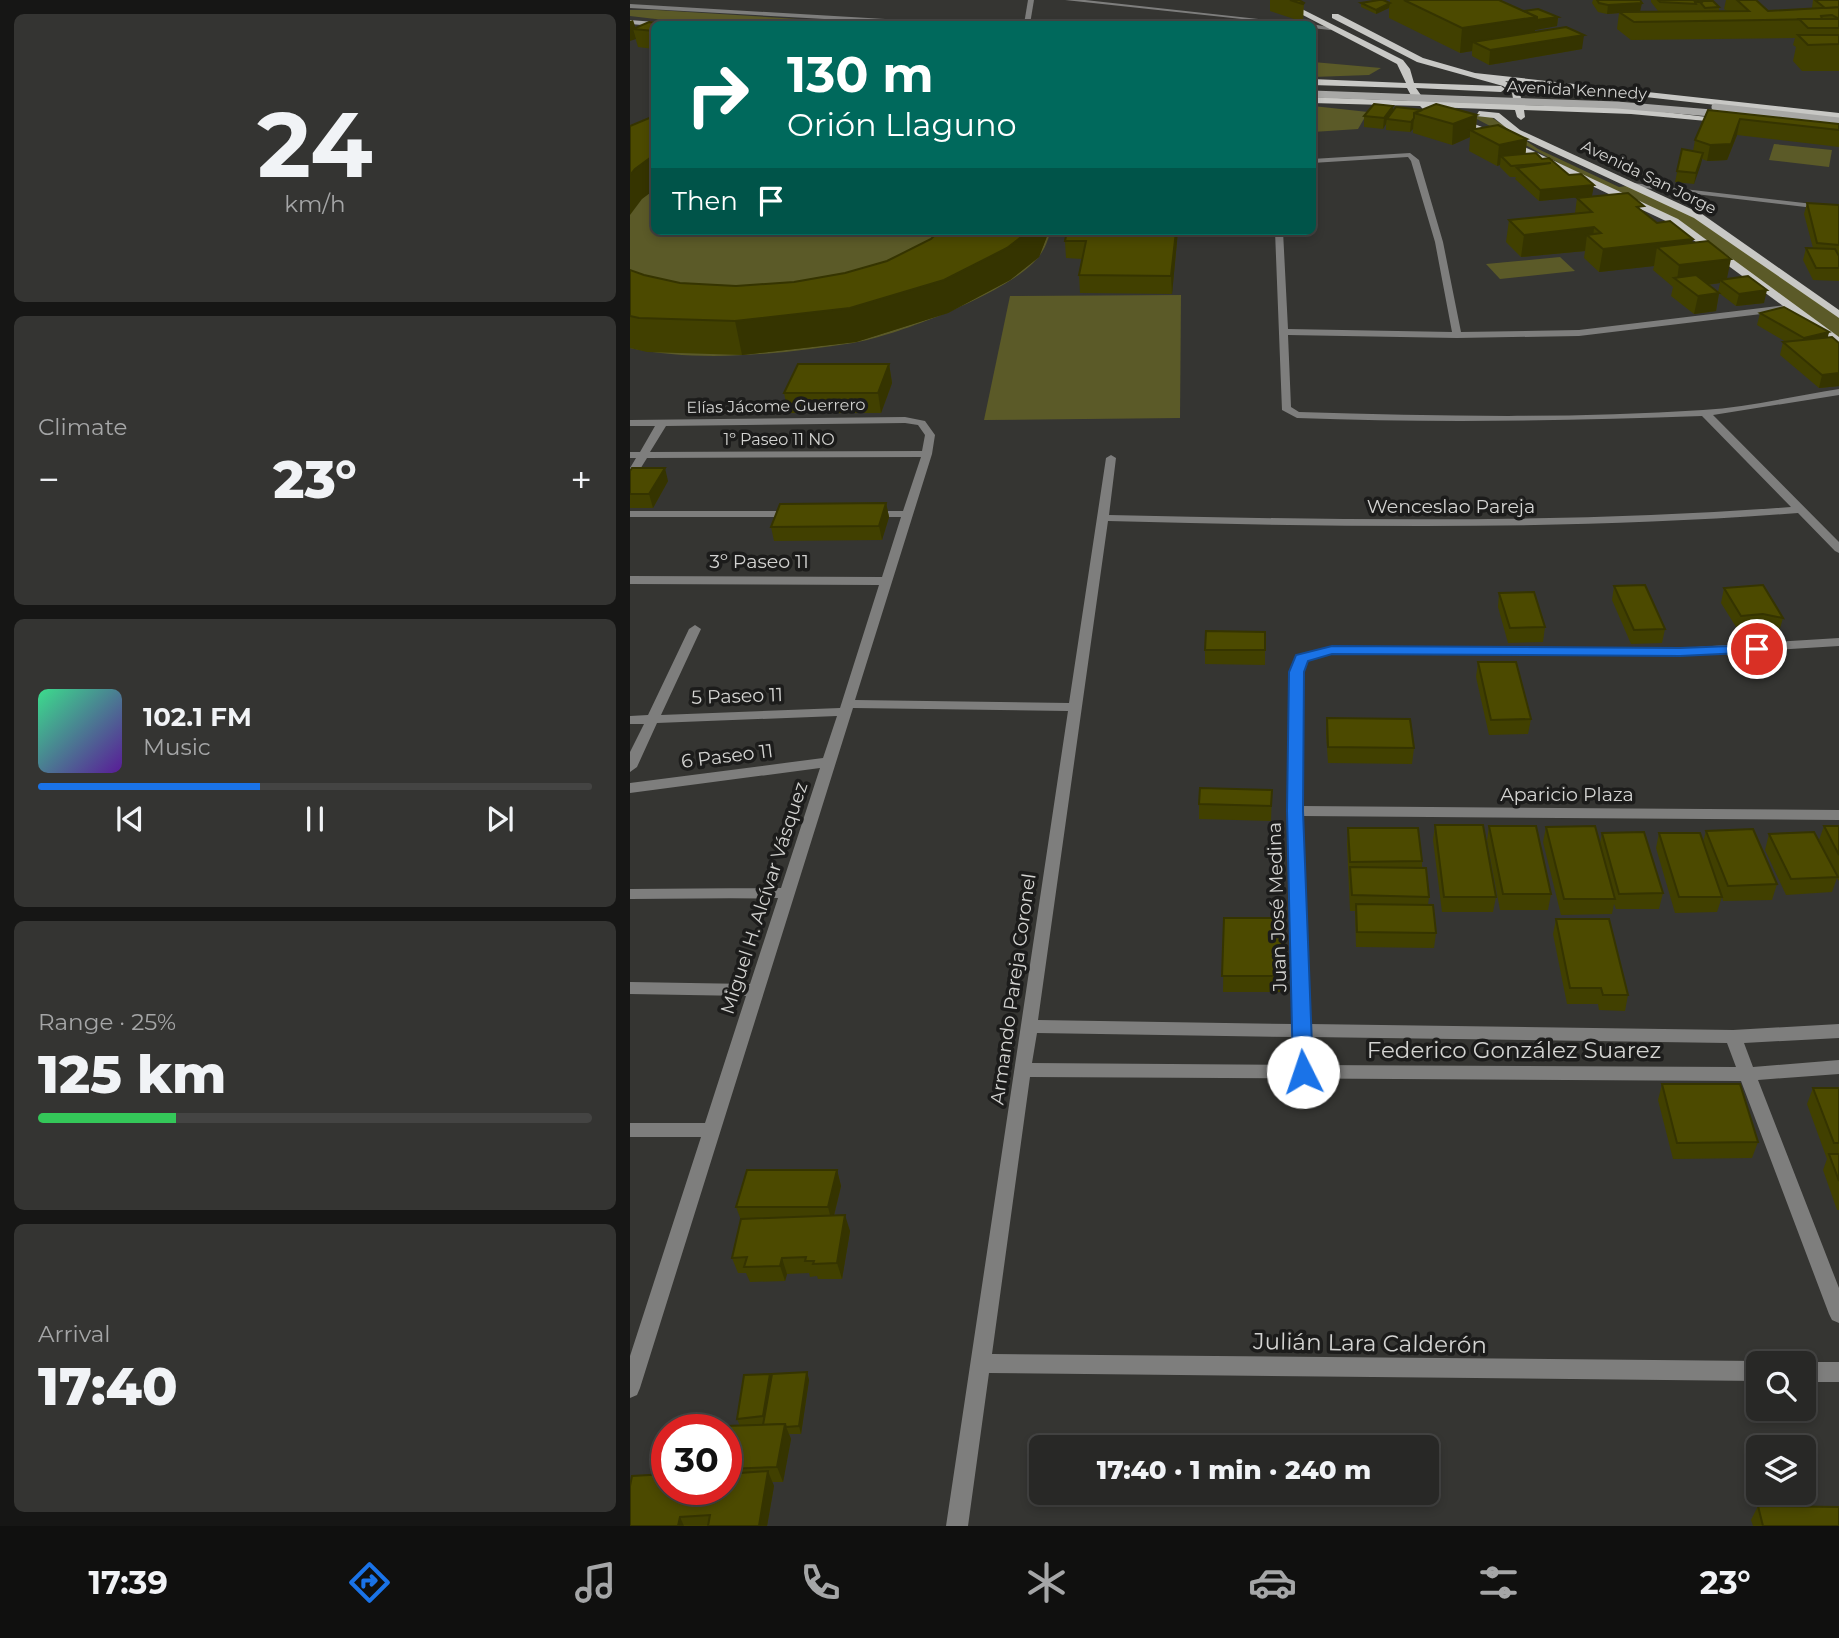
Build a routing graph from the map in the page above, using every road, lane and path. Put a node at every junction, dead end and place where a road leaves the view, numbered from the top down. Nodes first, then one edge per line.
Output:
1 (701, 0) edge
2 (1031, 0) edge
3 (1068, 0) edge
4 (1278, 0) edge
5 (630, 6) edge
6 (691, 9) junction
7 (1320, 9) dead end
8 (887, 21) edge
9 (1028, 21) edge
10 (1272, 21) edge
11 (630, 22) edge
12 (651, 24) edge
13 (1316, 26) edge
14 (1330, 27) junction
15 (630, 29) edge
16 (651, 31) edge
17 (1420, 60) junction
18 (1397, 61) junction
19 (1474, 75) junction
20 (1316, 81) edge
21 (1316, 81) edge
22 (1343, 83) junction
23 (1409, 86) junction
24 (1316, 88) edge
25 (1513, 89) junction
26 (1584, 92) junction
27 (1316, 93) edge
28 (1640, 94) junction
29 (1316, 100) edge
30 (1316, 101) edge
31 (1337, 101) junction
32 (1421, 104) junction
33 (1521, 108) junction
34 (1586, 109) junction
35 (1409, 114) edge
36 (1676, 115) junction
37 (1421, 117) edge
38 (1839, 118) edge
39 (1744, 122) edge
40 (1522, 125) junction
41 (1839, 127) edge
42 (1798, 128) edge
43 (1482, 130) junction
44 (1839, 132) edge
45 (1545, 145) junction
46 (1316, 161) edge
47 (1636, 185) junction
48 (1839, 209) edge
49 (1279, 235) edge
50 (1792, 308) junction
51 (1839, 315) edge
52 (1284, 332) junction
53 (1457, 335) junction
54 (1839, 344) edge
55 (1839, 393) edge
56 (1705, 413) junction
57 (630, 423) edge
58 (662, 423) junction
59 (921, 423) joint
60 (927, 454) junction
61 (643, 455) junction
62 (630, 456) edge
63 (1111, 458) dead end
64 (630, 477) edge
65 (1798, 510) junction
66 (630, 514) edge
67 (811, 514) edge
68 (853, 514) edge
69 (908, 514) junction
70 (1104, 518) junction
71 (1839, 549) edge
72 (630, 580) edge
73 (887, 581) junction
74 (695, 629) dead end
75 (1839, 642) edge
76 (1075, 707) junction
77 (846, 708) junction
78 (653, 718) junction
79 (630, 720) edge
80 (829, 762) junction
81 (630, 767) edge
82 (630, 788) edge
83 (1295, 811) junction
84 (1839, 815) edge
85 (788, 893) junction
86 (630, 894) edge
87 (630, 988) edge
88 (757, 990) junction
89 (1029, 1026) junction
90 (1300, 1028) junction
91 (1839, 1031) edge
92 (1732, 1037) junction
93 (1839, 1067) edge
94 (1021, 1070) junction
95 (1303, 1072) junction
96 (1749, 1074) junction
97 (630, 1130) edge
98 (712, 1130) junction
99 (1839, 1314) edge
100 (980, 1363) junction
101 (1746, 1371) edge
102 (1816, 1372) edge
103 (1839, 1372) edge
104 (630, 1388) edge
105 (957, 1526) edge

1 - 6 street
2 - 9 street
3 - 10 street
4 - 14 main road
5 - 6 street
6 - 8 street
7 - 17 main road
11 - 12 main road
13 - 14 street
14 - 18 main road
15 - 16 main road
17 - 18 main road
17 - 19 main road
18 - 20 main road
18 - 23 main road
19 - 25 main road
19 - 28 main road
21 - 22 main road
22 - 23 main road
22 - 31 main road
23 - 25 main road
23 - 32 main road
24 - 38 main road, Avenida Kennedy, bridge
25 - 26 main road
25 - 33 main road
26 - 28 main road
26 - 34 main road
27 - 41 main road, Avenida Kennedy, bridge
28 - 38 main road
29 - 31 main road
30 - 35 main road
31 - 32 main road
32 - 33 main road
32 - 43 main road
33 - 34 main road
33 - 40 main road
34 - 36 main road
36 - 39 main road
36 - 40 main road
37 - 43 main road
40 - 45 main road
42 - 44 main road
43 - 45 main road
43 - 50 main road, Avenida San Jorge
45 - 47 main road, Avenida San Jorge
46 - 53 street
47 - 48 street
47 - 51 main road, Avenida San Jorge
49 - 52 street
50 - 53 street
50 - 54 main road, Avenida San Jorge
52 - 53 street
52 - 56 street
55 - 56 street
56 - 65 street
57 - 58 street, Elías Jácome Guerrero
58 - 59 street, Elías Jácome Guerrero
58 - 61 street
59 - 60 street, Miguel H. Alcívar Vásquez
60 - 61 street, 1º Paseo 11 NO
60 - 69 street, Miguel H. Alcívar Vásquez
61 - 62 street, 1º Paseo 11 NO
61 - 64 street
63 - 70 street, Armando Pareja Coronel
65 - 70 street, Wenceslao Pareja
65 - 71 street
66 - 67 street
68 - 69 street
69 - 73 street, Miguel H. Alcívar Vásquez
70 - 76 street, Armando Pareja Coronel
72 - 73 street, 3º Paseo 11
73 - 77 street, Miguel H. Alcívar Vásquez
74 - 78 street
75 - 83 street, Juan José Medina
76 - 77 street, 5 Paseo 11
76 - 89 street, Armando Pareja Coronel
77 - 78 street, 5 Paseo 11
77 - 80 street, Miguel H. Alcívar Vásquez
78 - 79 street, 5 Paseo 11
78 - 81 street
80 - 82 street, 6 Paseo 11
80 - 85 street, Miguel H. Alcívar Vásquez
83 - 84 street, Aparicio Plaza
83 - 90 street, Juan José Medina
85 - 86 street
85 - 88 street, Miguel H. Alcívar Vásquez
87 - 88 street
88 - 98 street, Miguel H. Alcívar Vásquez
89 - 90 street, Federico González Suarez
89 - 94 street, Armando Pareja Coronel
90 - 92 street, Federico González Suarez
90 - 95 street, Juan José Medina
91 - 92 street, Federico González Suarez
92 - 96 street
93 - 96 street, Federico González Suarez
94 - 95 street, Federico González Suarez
94 - 100 street, Armando Pareja Coronel
95 - 96 street, Federico González Suarez
96 - 99 street
97 - 98 street
98 - 104 street, Miguel H. Alcívar Vásquez
100 - 101 street, Julián Lara Calderón
100 - 105 street, Armando Pareja Coronel
102 - 103 street

